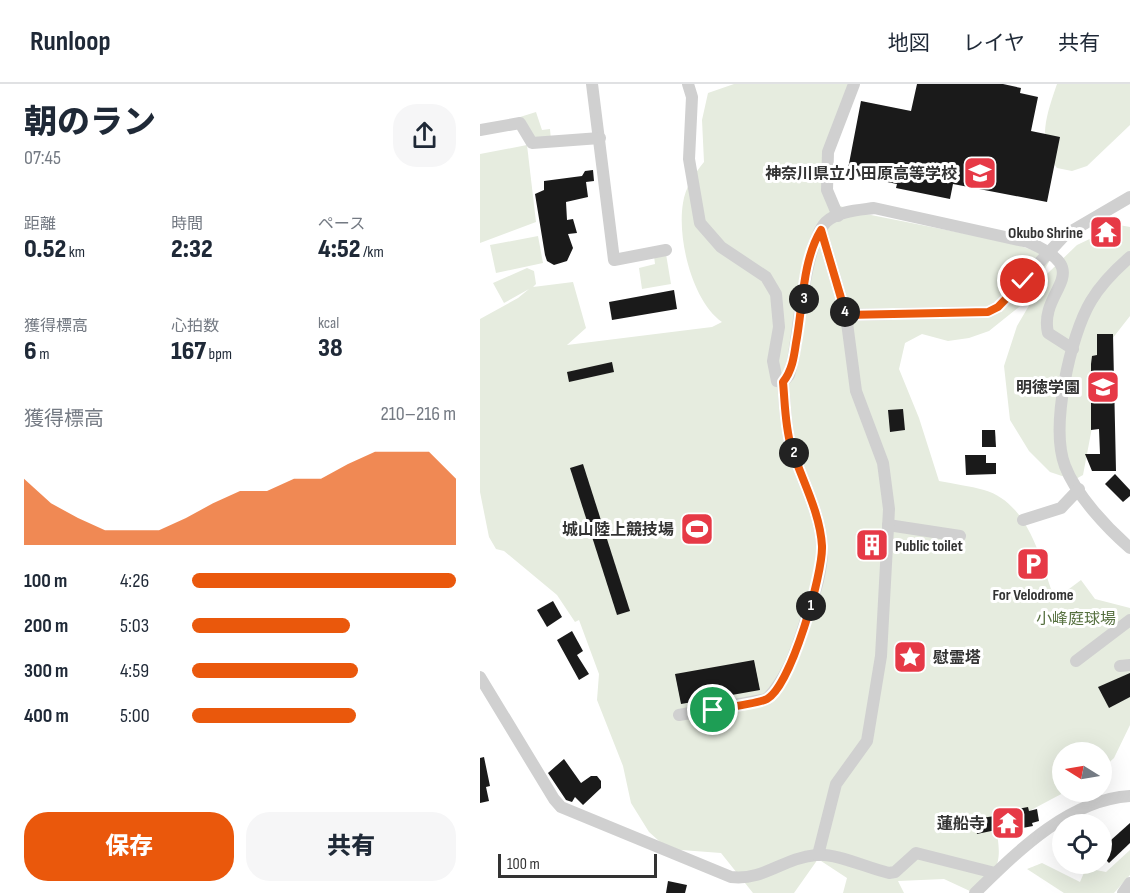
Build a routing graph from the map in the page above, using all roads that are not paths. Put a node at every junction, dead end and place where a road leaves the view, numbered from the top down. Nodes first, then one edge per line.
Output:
1 (592, 84) edge
2 (688, 84) edge
3 (854, 84) edge
4 (480, 130) edge
5 (600, 138) junction
6 (1130, 197) edge
7 (838, 216) junction
8 (821, 230) junction
9 (666, 250) dead end
10 (1049, 251) junction
11 (1130, 257) edge
12 (846, 315) junction
13 (1073, 349) junction
14 (783, 382) junction
15 (1079, 489) junction
16 (1023, 520) dead end
17 (888, 525) junction
18 (960, 536) dead end
19 (1130, 548) edge
20 (1130, 620) edge
21 (1076, 661) dead end
22 (480, 677) edge
23 (679, 716) dead end
24 (1130, 796) edge
25 (818, 855) junction
26 (995, 873) junction
27 (1130, 883) edge
28 (975, 893) edge
29 (1122, 893) edge

1 - 5 street
2 - 14 street
3 - 7 street
4 - 5 street
5 - 9 street
6 - 10 street
7 - 8 street
7 - 10 street
8 - 12 street
8 - 14 street
10 - 12 street
10 - 13 street
11 - 13 street
12 - 17 street
13 - 15 street
14 - 23 street
15 - 16 street
15 - 19 street
17 - 18 street
17 - 25 street
20 - 21 street
22 - 25 street
24 - 26 street
25 - 26 street
26 - 28 street
27 - 29 street

